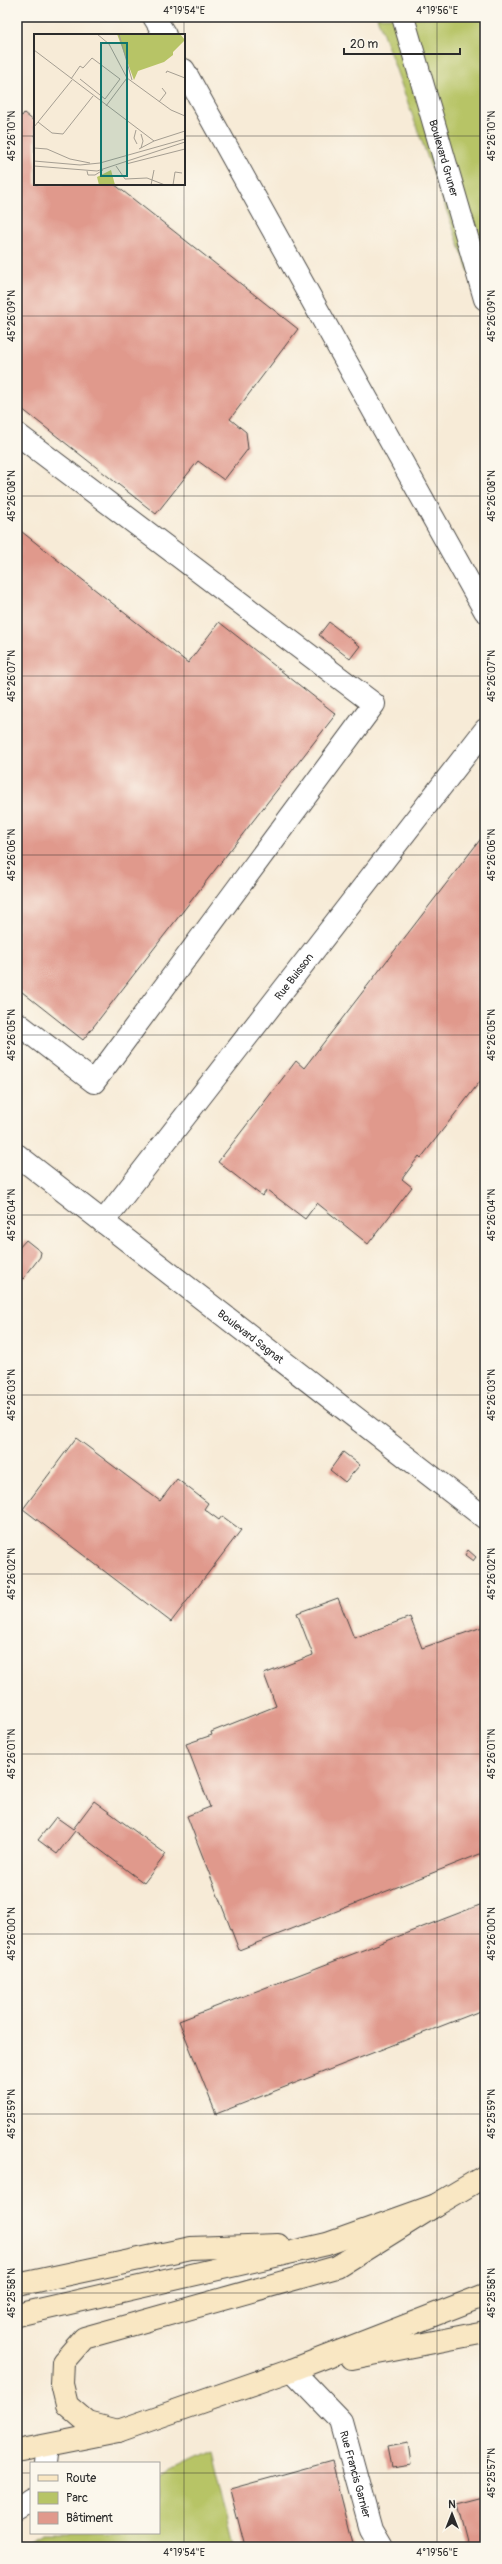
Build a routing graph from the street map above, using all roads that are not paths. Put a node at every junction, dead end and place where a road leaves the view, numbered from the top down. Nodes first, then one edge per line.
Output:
1 (154, 17) edge
2 (403, 17) edge
3 (164, 34) edge
4 (185, 72) edge
5 (485, 299) edge
6 (17, 434) edge
7 (485, 611) edge
8 (485, 730) edge
9 (17, 1023) edge
10 (17, 1155) edge
11 (103, 1222) junction
12 (485, 1518) edge
13 (485, 2176) edge
14 (485, 2181) edge
15 (457, 2192) junction
16 (436, 2204) junction
17 (327, 2244) junction
18 (17, 2285) edge
19 (485, 2294) edge
20 (17, 2315) edge
21 (485, 2332) edge
22 (292, 2370) junction
23 (118, 2431) junction
24 (17, 2451) edge
25 (47, 2454) edge
26 (30, 2500) edge
27 (17, 2508) edge
28 (381, 2547) edge

1 - 3 street
2 - 5 street, Boulevard Gruner
4 - 7 street
6 - 9 street
8 - 11 street, Rue Buisson
10 - 11 street, Boulevard Sagnat
11 - 12 street, Boulevard Sagnat
13 - 15 main road
14 - 15 main road
15 - 16 main road
16 - 17 main road
16 - 23 main road
17 - 18 main road
17 - 20 main road
19 - 22 main road
21 - 22 main road
22 - 23 main road
22 - 28 street, Rue Francis Garnier
23 - 25 main road
24 - 25 main road
26 - 27 street

